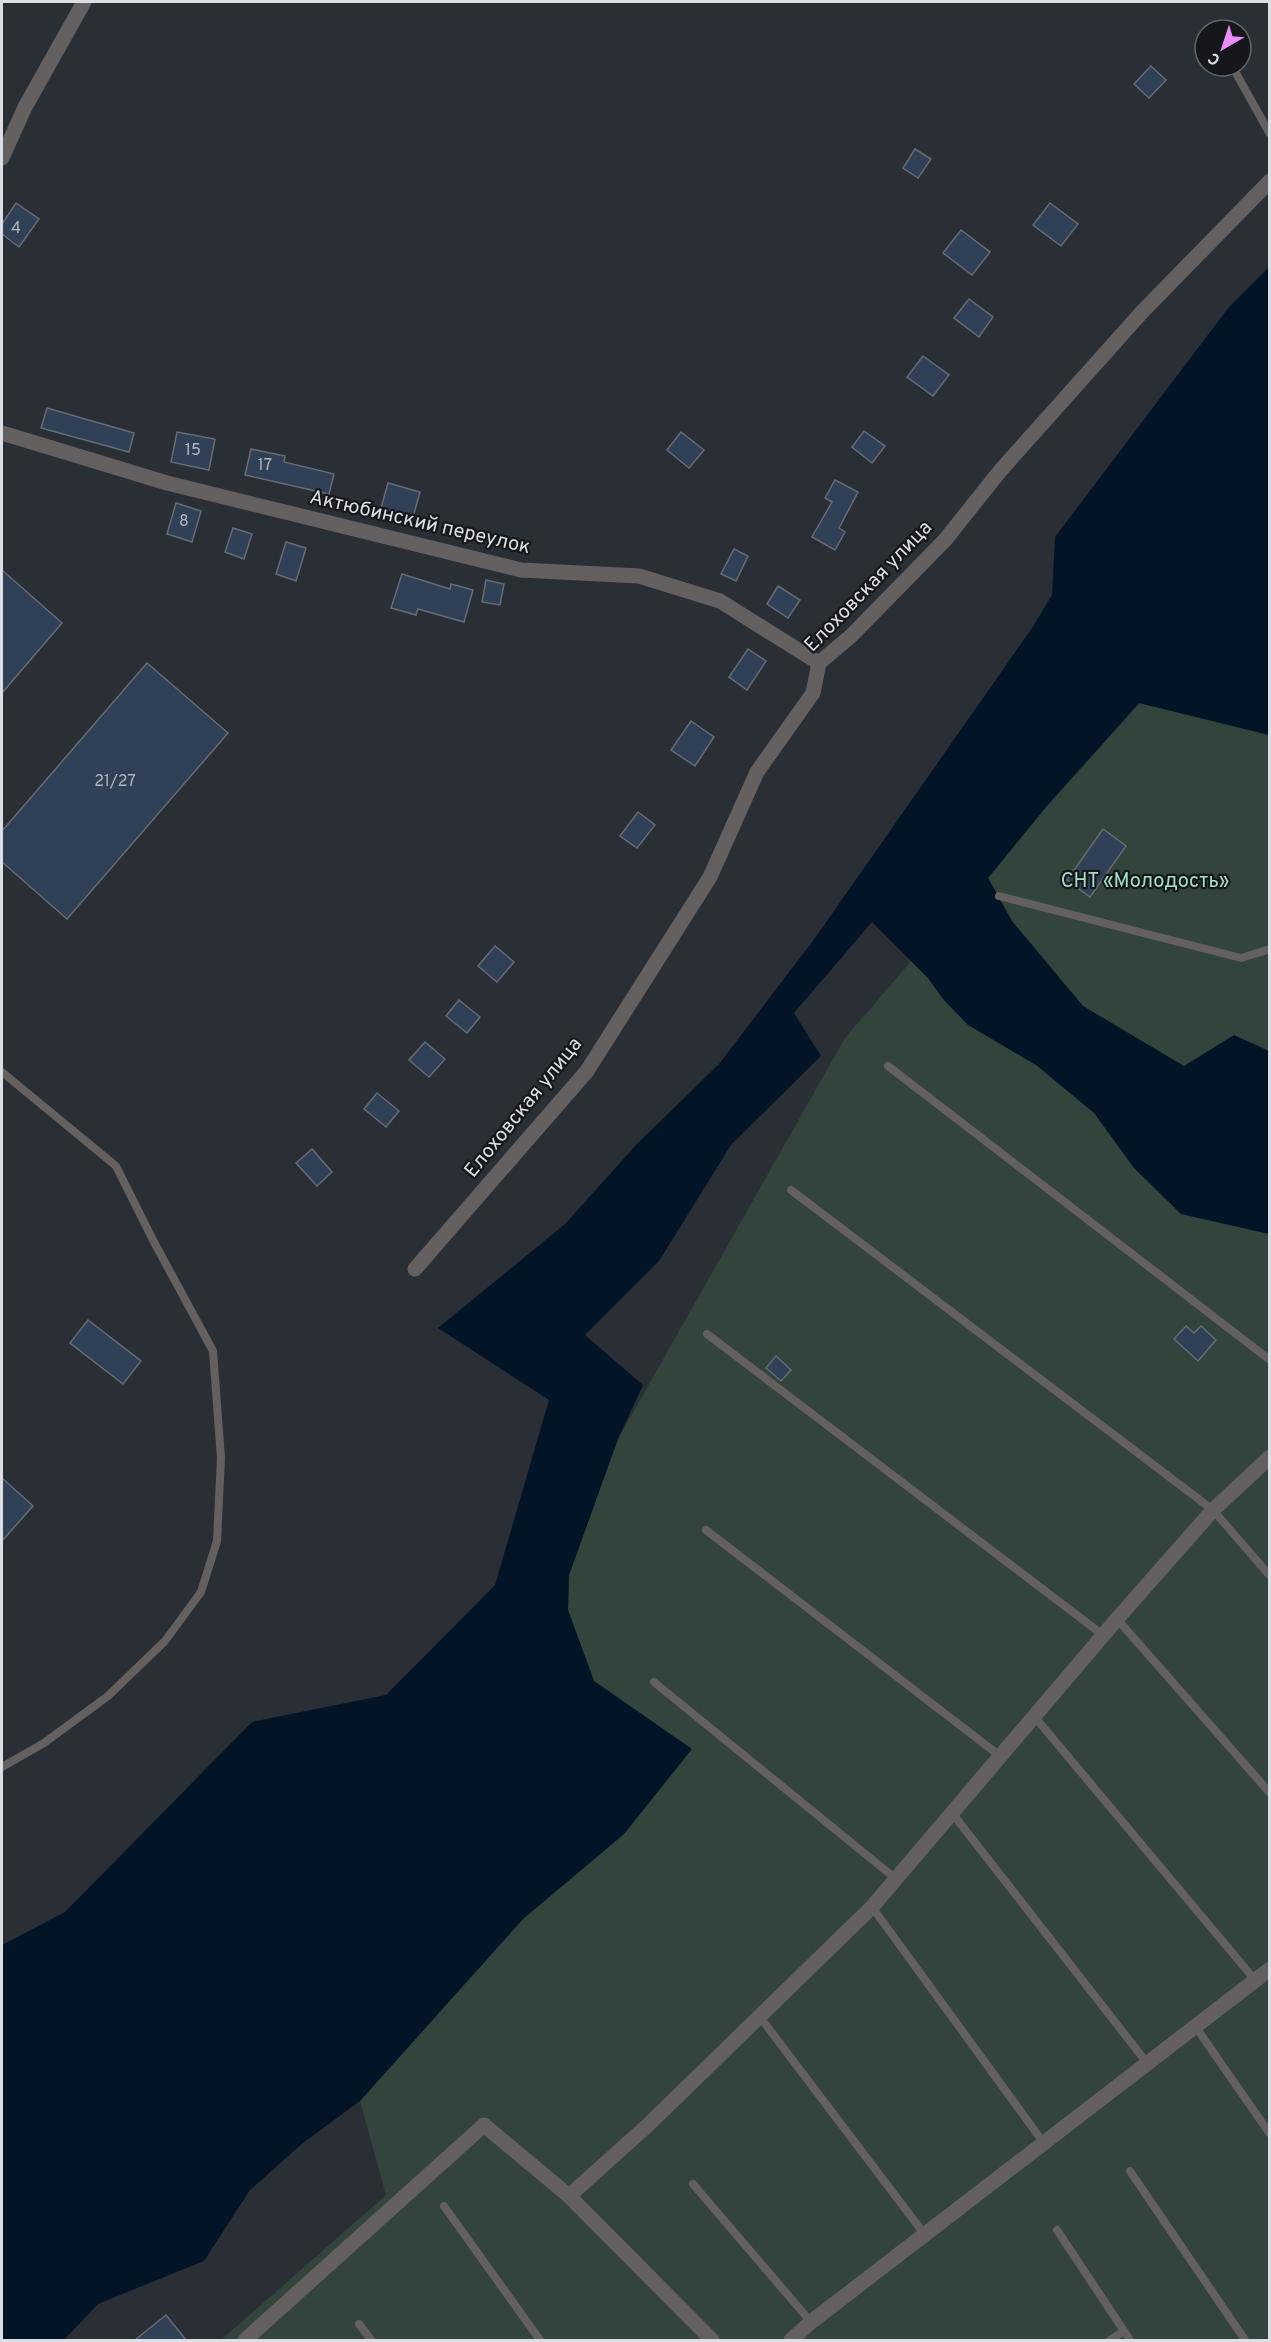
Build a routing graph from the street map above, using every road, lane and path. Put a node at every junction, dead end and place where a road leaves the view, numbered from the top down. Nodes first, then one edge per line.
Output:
1 (84, 2) edge
2 (1239, 78) edge
3 (1269, 134) edge
4 (2, 158) edge
5 (1269, 181) edge
6 (2, 433) edge
7 (819, 663) junction
8 (999, 896) dead end
9 (1269, 949) edge
10 (888, 1066) dead end
11 (2, 1071) edge
12 (791, 1190) dead end
13 (415, 1269) dead end
14 (707, 1334) dead end
15 (1269, 1360) edge
16 (1269, 1457) edge
17 (1213, 1510) junction
18 (706, 1530) dead end
19 (1269, 1576) edge
20 (1117, 1619) junction
21 (1103, 1635) junction
22 (654, 1682) dead end
23 (1035, 1716) junction
24 (1000, 1756) junction
25 (2, 1767) edge
26 (1269, 1793) edge
27 (952, 1813) junction
28 (896, 1879) junction
29 (872, 1907) junction
30 (1269, 1969) edge
31 (1255, 1980) junction
32 (760, 2017) junction
33 (1195, 2026) junction
34 (1147, 2063) junction
35 (1269, 2134) edge
36 (1043, 2142) junction
37 (1130, 2171) dead end
38 (693, 2184) dead end
39 (569, 2196) junction
40 (444, 2206) dead end
41 (1057, 2230) dead end
42 (925, 2235) junction
43 (811, 2322) junction
44 (359, 2324) dead end
45 (1124, 2331) junction
46 (245, 2340) edge
47 (371, 2340) edge
48 (540, 2340) edge
49 (711, 2340) edge
50 (791, 2340) edge
51 (1110, 2340) edge
52 (1130, 2340) edge
53 (1245, 2340) edge

1 - 4 street
2 - 3 lane
5 - 7 street, Елоховская улица
6 - 7 street, Актюбинский переулок
7 - 13 street, Елоховская улица
8 - 9 lane
10 - 15 lane
11 - 25 lane
12 - 17 lane
14 - 21 lane
16 - 17 street
17 - 19 lane
17 - 20 street
18 - 24 lane
20 - 21 street
20 - 26 lane
21 - 23 street
22 - 28 lane
23 - 24 street
23 - 31 lane
24 - 27 street
27 - 28 street
27 - 34 lane
28 - 29 street
29 - 32 street
29 - 36 lane
30 - 31 street
31 - 33 street
32 - 39 street
32 - 42 lane
33 - 34 street
33 - 35 lane
34 - 36 street
36 - 42 street
37 - 53 lane
38 - 43 lane
39 - 46 street
39 - 49 street
40 - 48 lane
41 - 45 lane
42 - 43 street
43 - 50 street
44 - 47 lane
45 - 51 lane
45 - 52 lane

